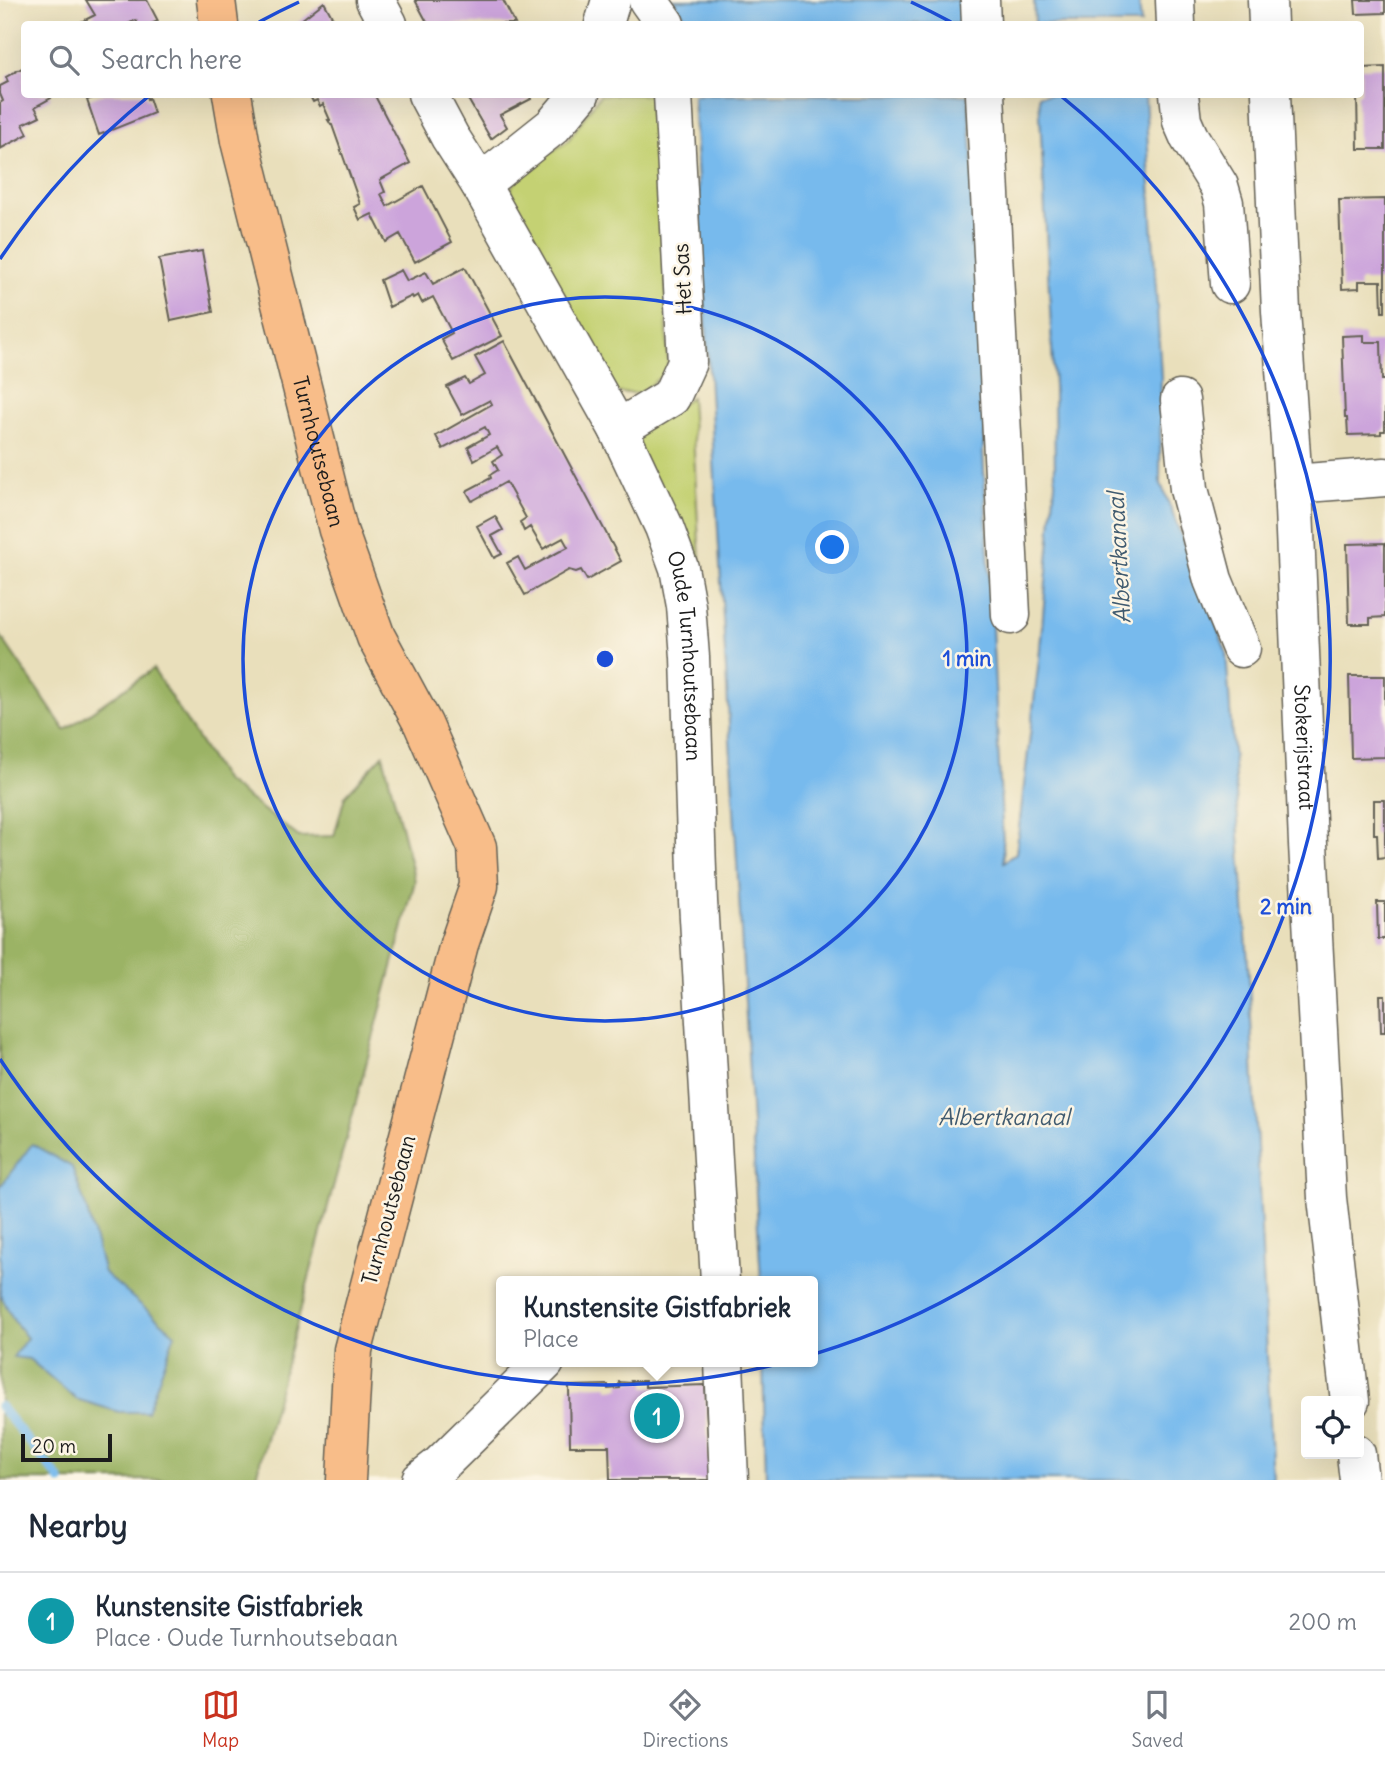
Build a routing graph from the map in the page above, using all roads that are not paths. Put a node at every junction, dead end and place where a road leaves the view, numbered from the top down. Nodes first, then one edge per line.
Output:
1 (216, 0) edge
2 (375, 0) edge
3 (611, 0) edge
4 (648, 0) edge
5 (980, 0) edge
6 (1175, 0) edge
7 (1267, 0) edge
8 (219, 21) edge
9 (386, 21) edge
10 (605, 21) edge
11 (663, 21) edge
12 (981, 21) edge
13 (1176, 21) edge
14 (1268, 21) edge
15 (233, 98) edge
16 (429, 98) edge
17 (577, 98) edge
18 (673, 98) edge
19 (985, 98) edge
20 (1179, 98) edge
21 (1271, 98) edge
22 (480, 184) junction
23 (1230, 284) dead end
24 (1180, 400) dead end
25 (618, 429) junction
26 (1385, 477) edge
27 (1293, 484) junction
28 (1011, 615) dead end
29 (1241, 648) dead end
30 (720, 1276) edge
31 (540, 1367) edge
32 (724, 1367) edge
33 (1349, 1396) edge
34 (1357, 1459) edge
35 (346, 1480) edge
36 (421, 1480) edge
37 (729, 1480) edge
38 (1359, 1480) edge

1 - 8 main road
2 - 9 street
3 - 10 street
4 - 11 street
5 - 12 street
6 - 13 street
7 - 14 street
15 - 35 main road, Turnhoutsebaan
16 - 22 street, Oude Turnhoutsebaan
17 - 22 street
18 - 25 street, Het Sas
19 - 28 street
20 - 23 street
21 - 27 street, Stokerijstraat
22 - 25 street, Oude Turnhoutsebaan
24 - 29 street
25 - 30 street, Oude Turnhoutsebaan
26 - 27 street
27 - 33 street, Stokerijstraat
31 - 36 street
32 - 37 street
34 - 38 street

